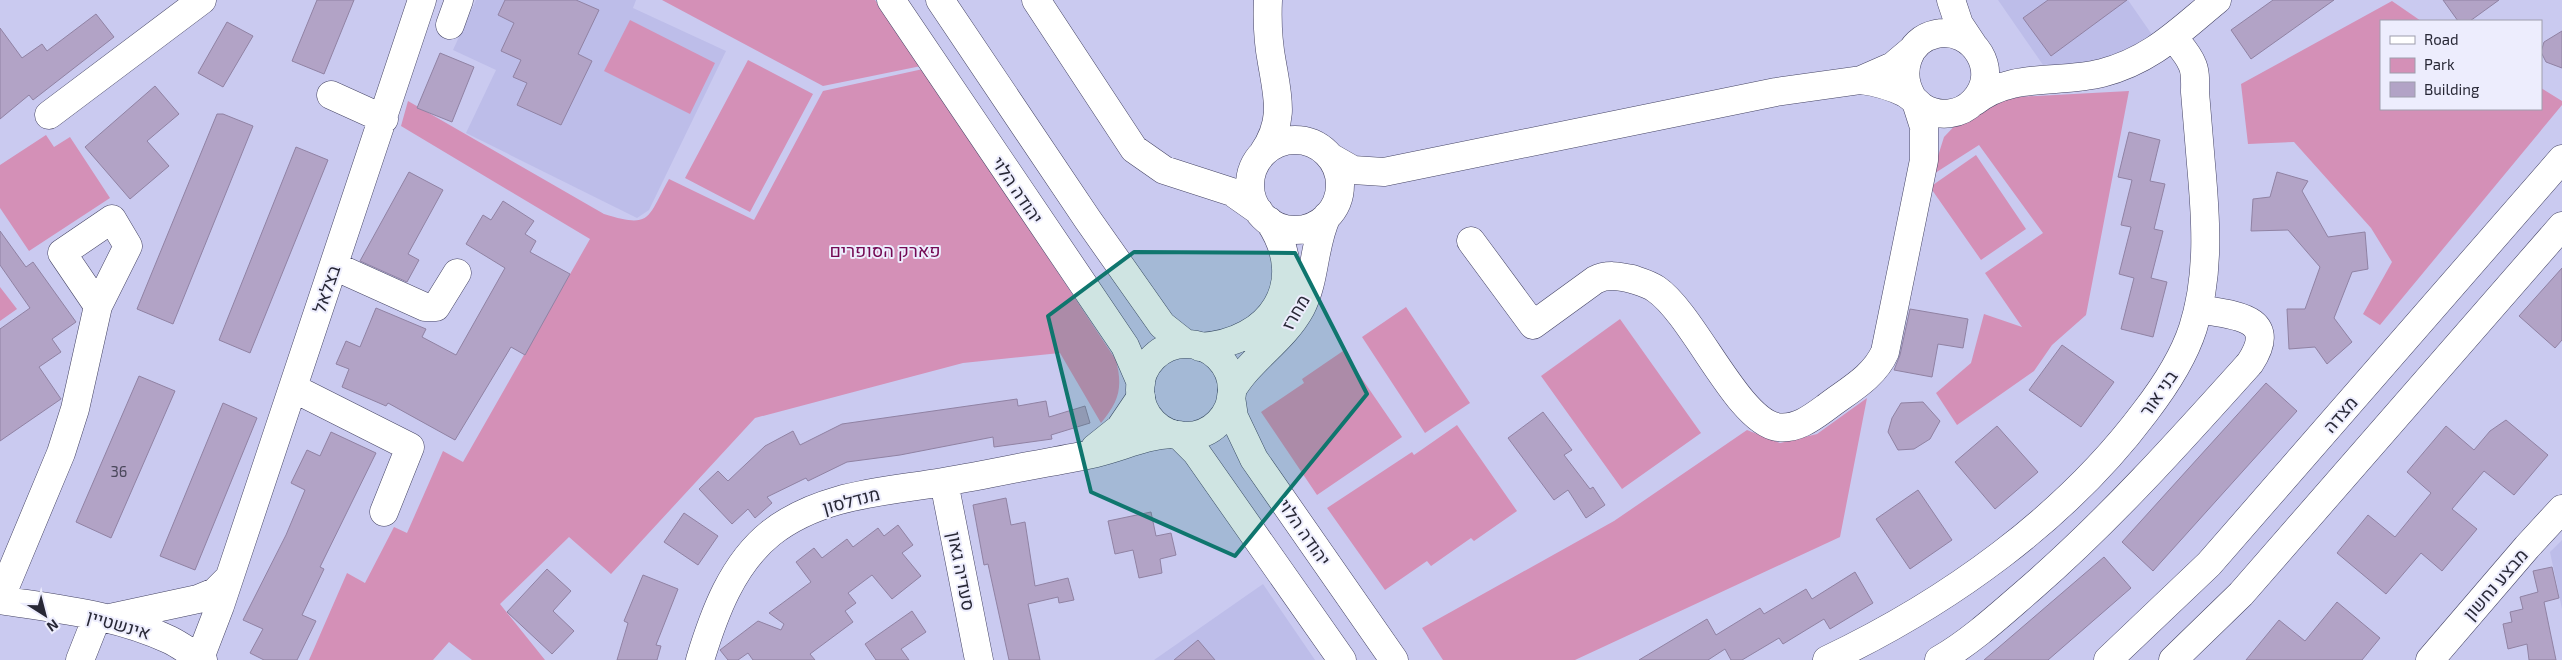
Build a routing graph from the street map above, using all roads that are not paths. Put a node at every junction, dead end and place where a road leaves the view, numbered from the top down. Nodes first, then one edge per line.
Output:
1 (202, 0) edge
2 (422, 0) edge
3 (459, 0) edge
4 (891, 0) edge
5 (940, 0) edge
6 (1036, 0) edge
7 (1268, 0) edge
8 (1946, 0) edge
9 (1951, 0) edge
10 (2217, 0) edge
11 (450, 25) dead end
12 (2174, 38) junction
13 (1917, 45) junction
14 (1977, 50) junction
15 (1861, 80) junction
16 (2027, 80) junction
17 (1278, 92) junction
18 (331, 95) dead end
19 (1914, 99) junction
20 (1968, 105) junction
21 (49, 115) dead end
22 (384, 119) junction
23 (1323, 151) junction
24 (1261, 156) junction
25 (2562, 159) edge
26 (1924, 160) junction
27 (1384, 172) junction
28 (1202, 182) junction
29 (1331, 210) junction
30 (1264, 216) junction
31 (2562, 226) edge
32 (1470, 241) dead end
33 (334, 266) junction
34 (457, 273) dead end
35 (98, 306) dead end
36 (2198, 309) junction
37 (1193, 346) junction
38 (293, 388) junction
39 (1141, 390) junction
40 (1232, 394) junction
41 (1176, 434) junction
42 (1080, 456) junction
43 (944, 482) junction
44 (2562, 510) edge
45 (384, 512) dead end
46 (229, 578) junction
47 (0, 600) edge
48 (102, 618) junction
49 (2455, 647) edge
50 (1858, 654) edge
51 (202, 659) edge
52 (80, 660) edge
53 (700, 660) edge
54 (979, 660) edge
55 (1342, 660) edge
56 (1394, 660) edge
57 (1827, 660) edge
58 (1939, 660) edge
59 (2108, 660) edge
60 (2173, 660) edge
61 (2430, 660) edge

1 - 21 street
2 - 22 street, בצלאל
3 - 11 street
4 - 39 street, יהודה הלוי
5 - 37 street
6 - 28 street
7 - 17 street
8 - 13 street
9 - 14 street
10 - 12 street
12 - 16 street
12 - 36 street, בני אור
13 - 14 street
13 - 15 street
13 - 19 street
14 - 16 street
14 - 20 street
15 - 19 street
15 - 27 street
16 - 20 street
17 - 23 street
17 - 24 street
18 - 22 street
19 - 20 street
19 - 26 street
20 - 26 street
22 - 33 street, בצלאל
23 - 24 street
23 - 27 street
23 - 29 street
24 - 28 street
24 - 30 street
25 - 59 street, מצדה
26 - 32 street
27 - 29 street
28 - 30 street
29 - 30 street
29 - 40 street, מחרז
30 - 37 street, מחרז
31 - 60 street
33 - 34 street
33 - 38 street, בצלאל
35 - 47 street
36 - 50 street, בני אור
36 - 58 street
37 - 39 street
37 - 40 street
38 - 45 street
38 - 46 street, בצלאל
39 - 41 street
39 - 42 street, מנדלסון
40 - 41 street
40 - 56 street, יהודה הלוי
41 - 42 street, מנדלסון
41 - 55 street
42 - 43 street, מנדלסון
43 - 53 street, מנדלסון
43 - 54 street, סעדיה גאון
44 - 49 street, מבצע נחשון
46 - 48 street
46 - 51 street, בצלאל
47 - 48 street, אינשטיין
48 - 51 street, אינשטיין
48 - 52 street
49 - 61 street, מבצע נחשון
50 - 57 street, בני אור

